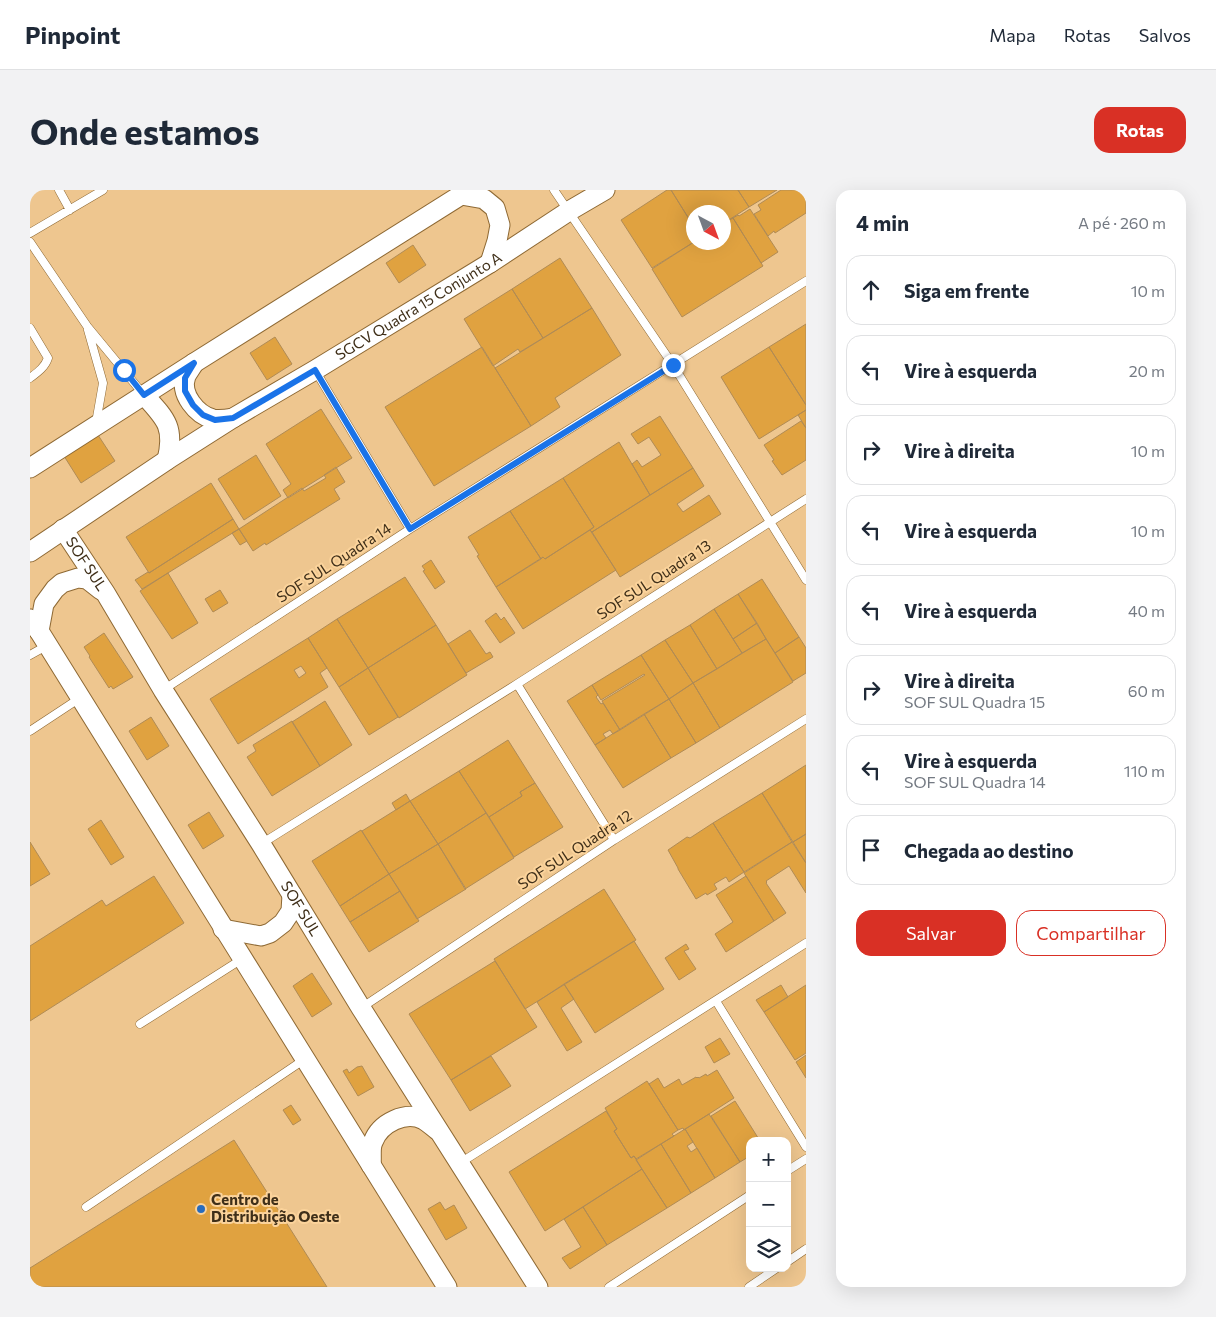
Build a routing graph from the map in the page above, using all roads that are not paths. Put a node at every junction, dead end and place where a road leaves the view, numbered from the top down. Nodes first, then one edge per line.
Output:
1 (59, 190) edge
2 (103, 190) edge
3 (554, 190) edge
4 (605, 190) edge
5 (465, 192) edge
6 (70, 210) junction
7 (569, 211) junction
8 (30, 233) edge
9 (30, 242) edge
10 (490, 263) junction
11 (806, 281) edge
12 (87, 326) junction
13 (30, 328) edge
14 (194, 363) junction
15 (673, 365) junction
16 (315, 370) junction
17 (30, 378) edge
18 (144, 395) junction
19 (233, 418) junction
20 (96, 426) junction
21 (167, 460) junction
22 (30, 468) edge
23 (806, 499) edge
24 (769, 522) junction
25 (63, 529) junction
26 (410, 529) junction
27 (30, 552) edge
28 (806, 580) edge
29 (106, 594) junction
30 (39, 632) edge
31 (30, 655) edge
32 (517, 684) junction
33 (163, 690) junction
34 (80, 698) junction
35 (806, 719) edge
36 (30, 730) edge
37 (614, 840) junction
38 (261, 844) junction
39 (292, 896) junction
40 (223, 929) junction
41 (806, 943) edge
42 (242, 959) junction
43 (716, 1000) junction
44 (361, 1008) junction
45 (140, 1024) dead end
46 (305, 1059) junction
47 (440, 1132) junction
48 (806, 1147) edge
49 (806, 1159) edge
50 (460, 1163) junction
51 (371, 1165) junction
52 (791, 1168) edge
53 (746, 1198) edge
54 (86, 1207) dead end
55 (806, 1249) edge
56 (791, 1259) edge
57 (771, 1272) edge
58 (447, 1287) edge
59 (538, 1287) edge
60 (609, 1287) edge
61 (749, 1287) edge

1 - 6 lane
2 - 6 lane
3 - 7 lane
4 - 7 street, SGCV Quadra 15 Conjunto A
5 - 10 street
5 - 14 street
6 - 8 lane
7 - 10 street, SGCV Quadra 15 Conjunto A
7 - 15 lane
9 - 12 lane
10 - 16 street, SGCV Quadra 15 Conjunto A
11 - 15 lane, SOF SUL Quadra 14
12 - 18 lane
12 - 20 lane
13 - 17 lane
14 - 18 street
14 - 19 street
15 - 24 lane
15 - 26 lane, SOF SUL Quadra 14
16 - 19 street, SGCV Quadra 15 Conjunto A
16 - 26 lane
18 - 20 street
18 - 21 street
19 - 21 street, SGCV Quadra 15 Conjunto A
20 - 22 street
21 - 25 street, SGCV Quadra 15 Conjunto A
23 - 24 lane, SOF SUL Quadra 13
24 - 28 lane
24 - 32 lane, SOF SUL Quadra 13
25 - 27 street, SGCV Quadra 15 Conjunto A
25 - 29 street, SOF SUL
26 - 33 lane, SOF SUL Quadra 14
29 - 30 street
29 - 33 street, SOF SUL
30 - 31 lane
30 - 34 street
32 - 37 lane
32 - 38 lane, SOF SUL Quadra 13
33 - 38 street, SOF SUL
34 - 36 lane
34 - 40 street
35 - 37 lane, SOF SUL Quadra 12
37 - 44 lane, SOF SUL Quadra 12
38 - 39 street, SOF SUL
39 - 40 street
39 - 44 street, SOF SUL
40 - 42 street
41 - 43 lane
42 - 45 lane
42 - 46 street
43 - 48 lane
43 - 50 lane
44 - 47 street, SOF SUL
46 - 51 street
46 - 54 lane
47 - 50 street, SOF SUL
47 - 51 street
49 - 52 lane
50 - 59 street, SOF SUL
51 - 58 street
53 - 60 lane
55 - 56 lane
57 - 61 lane

